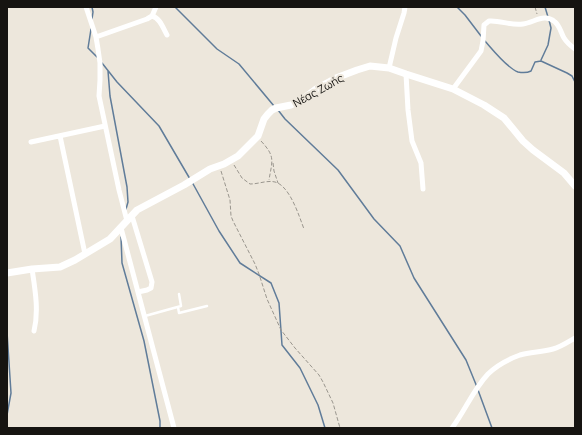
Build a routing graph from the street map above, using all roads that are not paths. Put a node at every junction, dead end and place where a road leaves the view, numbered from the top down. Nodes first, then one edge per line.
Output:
1 (86, 7) edge
2 (156, 7) edge
3 (404, 7) edge
4 (152, 16) junction
5 (167, 35) dead end
6 (96, 37) junction
7 (575, 49) edge
8 (389, 68) junction
9 (406, 74) junction
10 (453, 89) junction
11 (105, 126) junction
12 (60, 136) junction
13 (31, 142) dead end
14 (575, 186) edge
15 (423, 189) dead end
16 (129, 218) junction
17 (121, 228) junction
18 (85, 254) junction
19 (32, 269) junction
20 (7, 273) edge
21 (138, 292) junction
22 (179, 294) dead end
23 (207, 306) dead end
24 (178, 307) junction
25 (145, 316) junction
26 (34, 331) dead end
27 (575, 338) edge
28 (174, 428) edge
29 (452, 428) edge

1 - 6 street
2 - 4 street
3 - 8 street
4 - 5 street
4 - 6 street
6 - 11 street
7 - 10 street
8 - 9 street, Νέας Ζωής
8 - 16 street, Νέας Ζωής
9 - 10 street, Νέας Ζωής
9 - 15 street
10 - 14 street, Νέας Ζωής
11 - 12 street
11 - 16 street
12 - 13 street
12 - 18 street
16 - 17 street, Νέας Ζωής
16 - 21 street
17 - 18 street, Νέας Ζωής
17 - 21 street
18 - 19 street, Νέας Ζωής
19 - 20 street, Νέας Ζωής
19 - 26 street
21 - 25 street
22 - 24 lane
23 - 24 lane
24 - 25 lane
25 - 28 street
27 - 29 street

